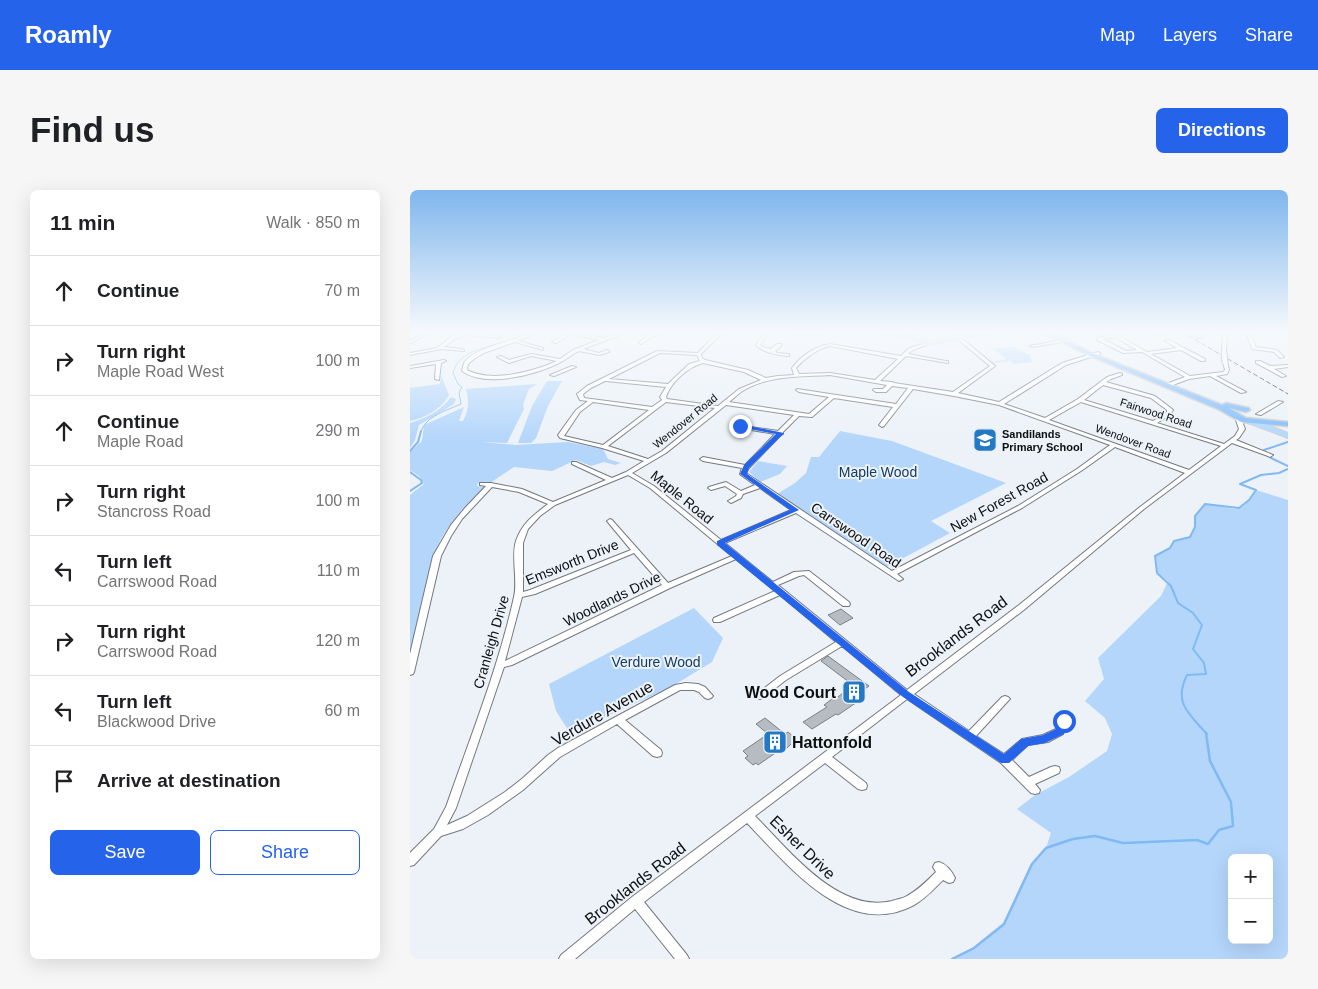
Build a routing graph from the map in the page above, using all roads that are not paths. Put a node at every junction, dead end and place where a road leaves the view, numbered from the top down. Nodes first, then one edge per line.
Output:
1 (440, 368) edge
2 (464, 368) edge
3 (540, 368) edge
4 (554, 368) edge
5 (571, 368) edge
6 (629, 368) edge
7 (688, 368) edge
8 (731, 368) edge
9 (794, 368) edge
10 (891, 368) edge
11 (990, 368) edge
12 (1058, 368) edge
13 (1130, 368) edge
14 (1172, 368) edge
15 (1226, 368) edge
16 (1269, 368) edge
17 (560, 371) junction
18 (1120, 374) dead end
19 (1282, 374) dead end
20 (552, 375) dead end
21 (797, 375) junction
22 (1211, 375) junction
23 (1190, 378) junction
24 (437, 379) dead end
25 (606, 380) junction
26 (764, 380) junction
27 (877, 381) junction
28 (892, 383) junction
29 (1103, 383) junction
30 (1170, 384) junction
31 (669, 386) junction
32 (912, 387) junction
33 (799, 390) dead end
34 (876, 390) dead end
35 (1243, 392) dead end
36 (954, 394) junction
37 (833, 396) junction
38 (593, 400) junction
39 (665, 400) junction
40 (1080, 400) junction
41 (1280, 402) dead end
42 (724, 403) junction
43 (1000, 404) junction
44 (897, 406) junction
45 (718, 407) junction
46 (654, 409) junction
47 (1246, 410) junction
48 (798, 414) junction
49 (1236, 416) junction
50 (1261, 417) junction
51 (1046, 420) junction
52 (1251, 421) junction
53 (1155, 422) junction
54 (1288, 422) edge
55 (882, 425) dead end
56 (740, 426) dead end
57 (1242, 426) junction
58 (1269, 428) junction
59 (781, 433) junction
60 (1288, 436) edge
61 (1228, 443) junction
62 (1114, 445) junction
63 (604, 447) junction
64 (1270, 455) dead end
65 (704, 459) dead end
66 (650, 461) junction
67 (574, 463) dead end
68 (746, 467) junction
69 (1188, 472) junction
70 (628, 473) junction
71 (612, 480) junction
72 (482, 484) dead end
73 (490, 485) junction
74 (759, 486) junction
75 (711, 488) dead end
76 (740, 494) junction
77 (731, 501) dead end
78 (553, 504) junction
79 (796, 510) junction
80 (610, 521) dead end
81 (720, 543) junction
82 (634, 550) junction
83 (736, 557) junction
84 (892, 574) junction
85 (899, 579) dead end
86 (772, 585) junction
87 (667, 586) junction
88 (780, 592) junction
89 (519, 595) junction
90 (846, 604) dead end
91 (717, 620) dead end
92 (842, 642) junction
93 (500, 665) junction
94 (410, 672) edge
95 (906, 694) junction
96 (708, 696) dead end
97 (760, 696) dead end
98 (1005, 699) dead end
99 (619, 720) junction
100 (1064, 721) dead end
101 (969, 737) junction
102 (657, 753) dead end
103 (825, 757) junction
104 (1005, 760) junction
105 (1055, 770) dead end
106 (862, 786) dead end
107 (748, 816) junction
108 (438, 832) junction
109 (410, 861) edge
110 (944, 872) dead end
111 (636, 901) junction
112 (565, 959) edge
113 (683, 959) edge

1 - 24 street
2 - 3 street
4 - 17 street
5 - 17 street
6 - 25 street
7 - 31 street
8 - 26 street
9 - 21 street
10 - 27 street
11 - 36 street
12 - 43 street
13 - 30 highway
14 - 23 street
15 - 22 street, bridge
16 - 19 street
17 - 20 street
18 - 29 street
21 - 26 street, Wendover Road
21 - 27 street, Wendover Road
22 - 23 street
22 - 35 street
23 - 30 street
25 - 31 street
25 - 38 street
26 - 42 street, Wendover Road
27 - 28 street, Wendover Road
28 - 32 street, Wendover Road
28 - 34 street
29 - 40 street
29 - 53 street
30 - 47 highway
30 - 49 highway
31 - 39 street
32 - 36 street, Wendover Road
32 - 44 street
33 - 37 street
36 - 43 street, Wendover Road
37 - 44 street
37 - 48 street
38 - 46 street
38 - 63 street
39 - 45 street
39 - 46 street
40 - 51 street
40 - 53 street, Fairwood Road
41 - 50 street
42 - 45 street, Wendover Road
42 - 48 street
43 - 51 street, Wendover Road
44 - 55 street
45 - 66 street, Wendover Road
46 - 63 street
47 - 49 highway
47 - 50 highway
48 - 59 street
49 - 52 highway
49 - 57 street
50 - 52 highway
50 - 54 highway
50 - 58 main road
51 - 62 street, Wendover Road
52 - 57 street, Brooklands Road
52 - 58 main road
53 - 61 street, Fairwood Road
56 - 59 street
57 - 61 street, Brooklands Road
58 - 60 main road
59 - 68 street
61 - 64 street, Fairwood Road
61 - 69 street, Brooklands Road
62 - 69 street, Wendover Road
62 - 84 street, New Forest Road
63 - 66 street
65 - 68 street
66 - 70 street, Wendover Road
67 - 71 street
68 - 74 street, Carrswood Road
69 - 95 street, Brooklands Road
70 - 71 street, Cranleigh Drive
70 - 81 street, Maple Road
71 - 78 street, Cranleigh Drive
72 - 73 street
73 - 78 street
73 - 94 street
74 - 76 street
74 - 79 street, Carrswood Road
75 - 76 street
76 - 77 street
78 - 89 street, Cranleigh Drive
79 - 81 street
79 - 84 street, Carrswood Road
80 - 82 street
81 - 83 street, Maple Road
82 - 87 street
82 - 89 street, Emsworth Drive
83 - 86 street, Maple Road
83 - 87 street, Woodlands Drive
84 - 85 street, Carrswood Road
86 - 88 street, Maple Road
86 - 90 street
87 - 93 street, Woodlands Drive
88 - 91 street
88 - 92 street, Maple Road
89 - 93 street, Cranleigh Drive
92 - 95 street, Maple Road
92 - 97 street
93 - 108 street, Cranleigh Drive
95 - 101 street, Maple Road
95 - 103 street, Brooklands Road
96 - 99 street, Verdure Avenue
98 - 101 street
99 - 102 street
99 - 108 street, Verdure Avenue
100 - 104 street
101 - 104 street, Maple Road
103 - 106 street
103 - 107 street, Brooklands Road
104 - 105 street, Maple Road
107 - 110 street, Esher Drive
107 - 111 street, Brooklands Road
108 - 109 street, Cranleigh Drive
111 - 112 street, Brooklands Road
111 - 113 street

